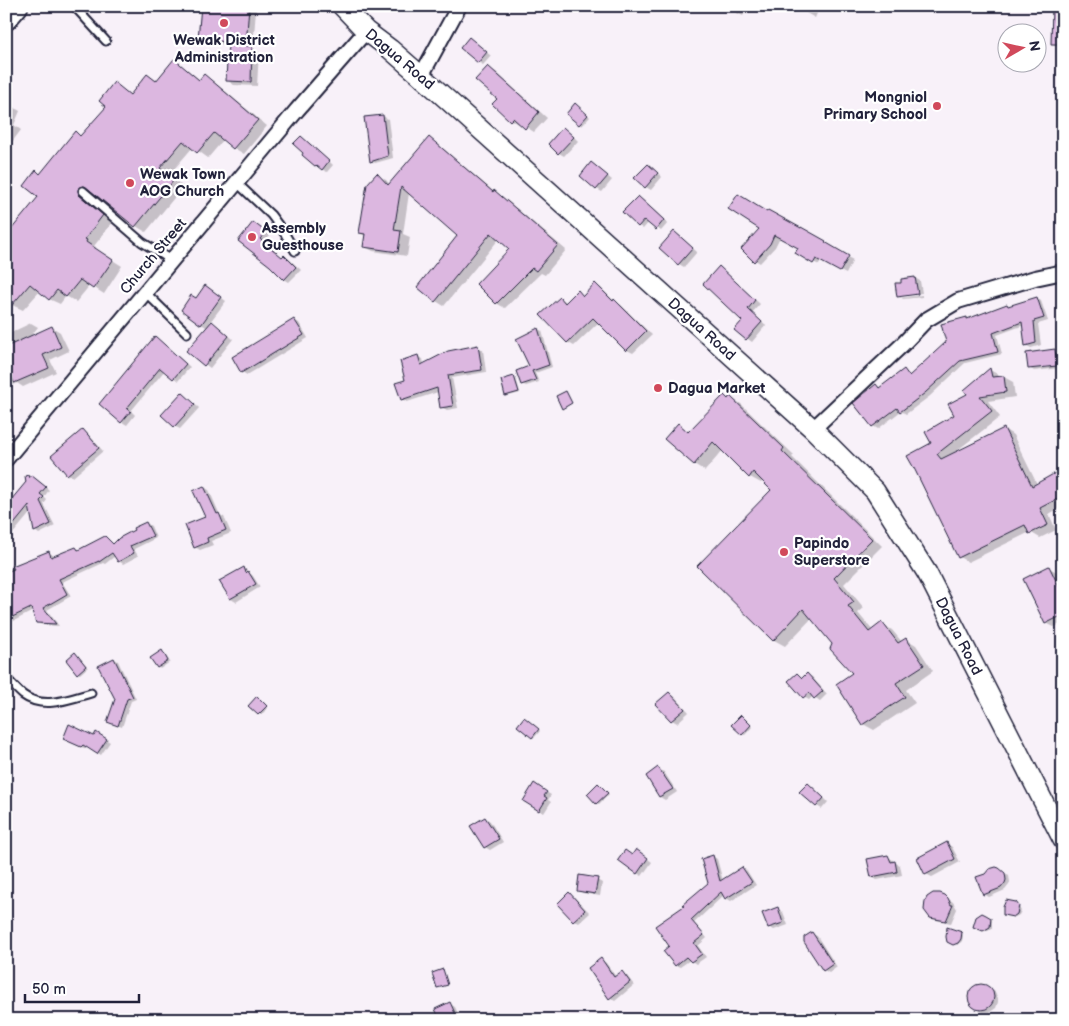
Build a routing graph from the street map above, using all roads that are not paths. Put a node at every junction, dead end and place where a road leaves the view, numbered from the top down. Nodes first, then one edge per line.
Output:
1 (17, 6) edge
2 (74, 6) edge
3 (342, 6) edge
4 (459, 6) edge
5 (6, 19) edge
6 (366, 31) junction
7 (106, 41) dead end
8 (421, 76) junction
9 (236, 182) junction
10 (82, 191) dead end
11 (295, 252) dead end
12 (171, 260) junction
13 (1063, 272) edge
14 (145, 292) junction
15 (187, 333) dead end
16 (813, 429) junction
17 (6, 458) edge
18 (6, 678) edge
19 (91, 693) dead end
20 (1063, 840) edge

1 - 5 main road
2 - 7 lane
3 - 6 street, Dagua Road
4 - 8 street
6 - 8 street, Dagua Road
6 - 9 street, Church Street
8 - 16 street, Dagua Road
9 - 11 lane
9 - 12 street, Church Street
10 - 12 lane
12 - 14 street, Church Street
13 - 16 street
14 - 15 lane
14 - 17 street, Church Street
16 - 20 street, Dagua Road
18 - 19 lane

